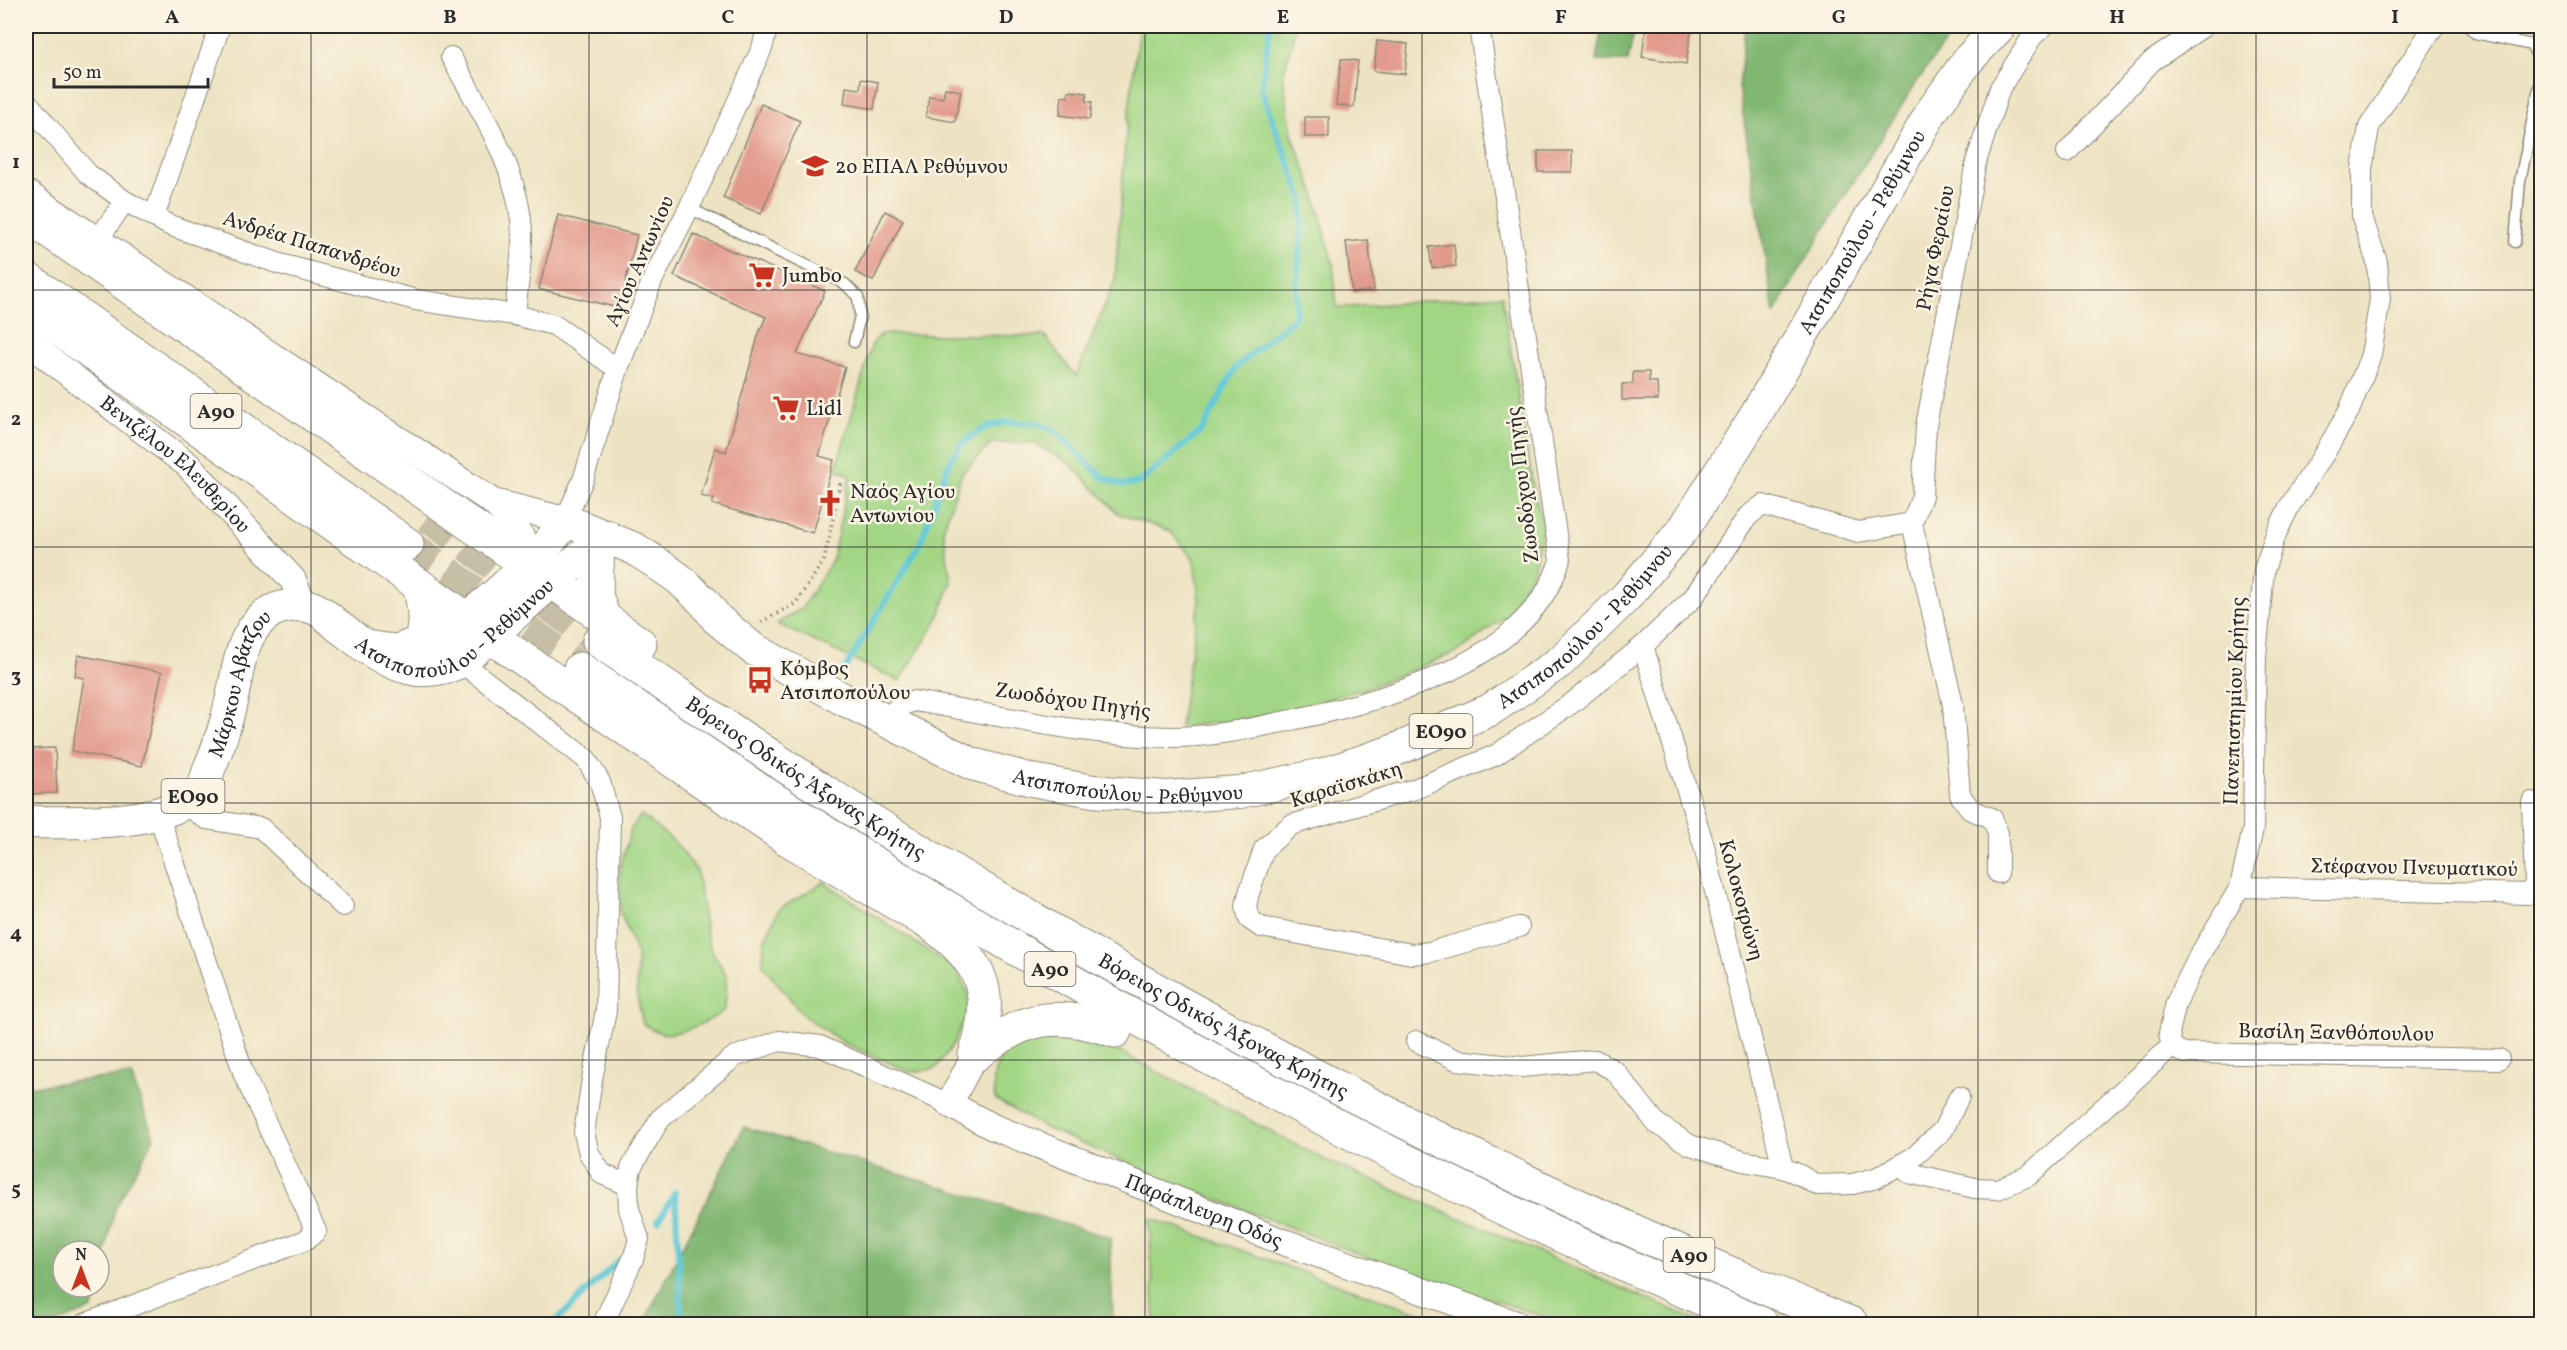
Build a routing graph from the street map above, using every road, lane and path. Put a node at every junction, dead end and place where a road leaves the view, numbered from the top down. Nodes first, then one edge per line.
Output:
1 (220, 26) edge
2 (768, 26) edge
3 (1479, 26) edge
4 (2000, 26) edge
5 (2044, 26) edge
6 (2204, 26) edge
7 (2434, 26) edge
8 (2468, 26) edge
9 (451, 57) dead end
10 (2541, 70) edge
11 (26, 101) edge
12 (2067, 152) dead end
13 (26, 193) edge
14 (125, 201) junction
15 (689, 208) junction
16 (26, 215) edge
17 (154, 216) junction
18 (26, 236) edge
19 (97, 241) junction
20 (2515, 242) dead end
21 (26, 278) edge
22 (26, 306) edge
23 (515, 315) junction
24 (26, 341) edge
25 (854, 342) dead end
26 (618, 369) junction
27 (841, 480) dead end
28 (493, 502) junction
29 (428, 516) tunnel mouth
30 (566, 520) junction
31 (1912, 523) junction
32 (603, 540) junction
33 (407, 544) tunnel mouth
34 (540, 572) junction
35 (419, 585) junction
36 (304, 606) junction
37 (601, 630) junction
38 (737, 635) junction
39 (473, 643) junction
40 (364, 646) junction
41 (1643, 646) junction
42 (401, 650) junction
43 (566, 674) junction
44 (887, 721) junction
45 (2532, 802) dead end
46 (171, 808) junction
47 (26, 822) edge
48 (1998, 873) dead end
49 (2240, 887) junction
50 (343, 906) dead end
51 (935, 927) junction
52 (1519, 927) dead end
53 (1115, 1031) junction
54 (1416, 1041) dead end
55 (2172, 1047) junction
56 (975, 1055) junction
57 (2499, 1059) dead end
58 (1959, 1098) dead end
59 (949, 1104) junction
60 (1898, 1166) junction
61 (1783, 1168) junction
62 (628, 1185) junction
63 (1544, 1228) junction
64 (84, 1324) edge
65 (603, 1324) edge
66 (1515, 1324) edge
67 (1762, 1324) edge
68 (1852, 1324) edge

1 - 17 street
2 - 15 street, Αγίου Αντωνίου
3 - 44 street, Ζωοδόχου Πηγής
4 - 44 main road, Ατσιποπούλου - Ρεθύμνου / ΕΟ90
5 - 31 street, Ρήγα Φεραίου
6 - 12 street
7 - 49 street, Πανεπιστημίου Κρήτης
8 - 10 lane
9 - 23 street
10 - 20 lane
11 - 14 street, Ανδρέα Παπανδρέου
13 - 19 street
14 - 17 street, Ανδρέα Παπανδρέου
14 - 19 street
15 - 25 lane
15 - 26 street, Αγίου Αντωνίου
16 - 34 highway
17 - 23 street, Ανδρέα Παπανδρέου
18 - 29 highway, Α90
19 - 28 street
21 - 33 highway, Α90
22 - 35 highway
23 - 26 street, Ανδρέα Παπανδρέου
24 - 36 street, Βενιζέλου Ελευθερίου
26 - 30 street, Αγίου Αντωνίου
27 - 38 path
28 - 30 street
28 - 34 street
30 - 32 main road, Ατσιποπούλου - Ρεθύμνου / ΕΟ90
30 - 34 main road, Ατσιποπούλου - Ρεθύμνου
31 - 41 street, Καραϊσκάκη
31 - 48 street
32 - 34 main road, Ατσιποπούλου - Ρεθύμνου
32 - 37 highway
32 - 38 main road, Ατσιποπούλου - Ρεθύμνου / ΕΟ90
34 - 37 highway
34 - 39 main road, Ατσιποπούλου - Ρεθύμνου
35 - 39 highway
35 - 42 highway
36 - 40 main road, Μάρκου Αβάτζου
36 - 46 main road, Μάρκου Αβάτζου / ΕΟ90
37 - 68 highway, Α90
38 - 44 main road, Ατσιποπούλου - Ρεθύμνου / ΕΟ90
39 - 40 main road, Ατσιποπούλου - Ρεθύμνου
39 - 42 main road, Ατσιποπούλου - Ρεθύμνου
39 - 43 highway
39 - 62 street
40 - 42 main road, Ατσιποπούλου - Ρεθύμνου
41 - 52 street, Καραϊσκάκη
41 - 61 street, Κολοκοτρώνη
43 - 51 highway
43 - 63 highway, Βόρειος Οδικός Άξονας Κρήτης / Α90
45 - 49 street, Στέφανου Πνευματικού
46 - 47 main road, ΕΟ90
46 - 50 street
46 - 64 street
49 - 55 street, Πανεπιστημίου Κρήτης
51 - 53 highway
51 - 56 highway
53 - 56 highway
53 - 63 highway
54 - 61 street
55 - 57 street, Βασίλη Ξανθόπουλου
55 - 60 street
56 - 59 street
58 - 60 street
59 - 62 street
59 - 66 street, Παράπλευρη Οδός
60 - 61 street
62 - 65 street
63 - 67 highway, Βόρειος Οδικός Άξονας Κρήτης / Α90

